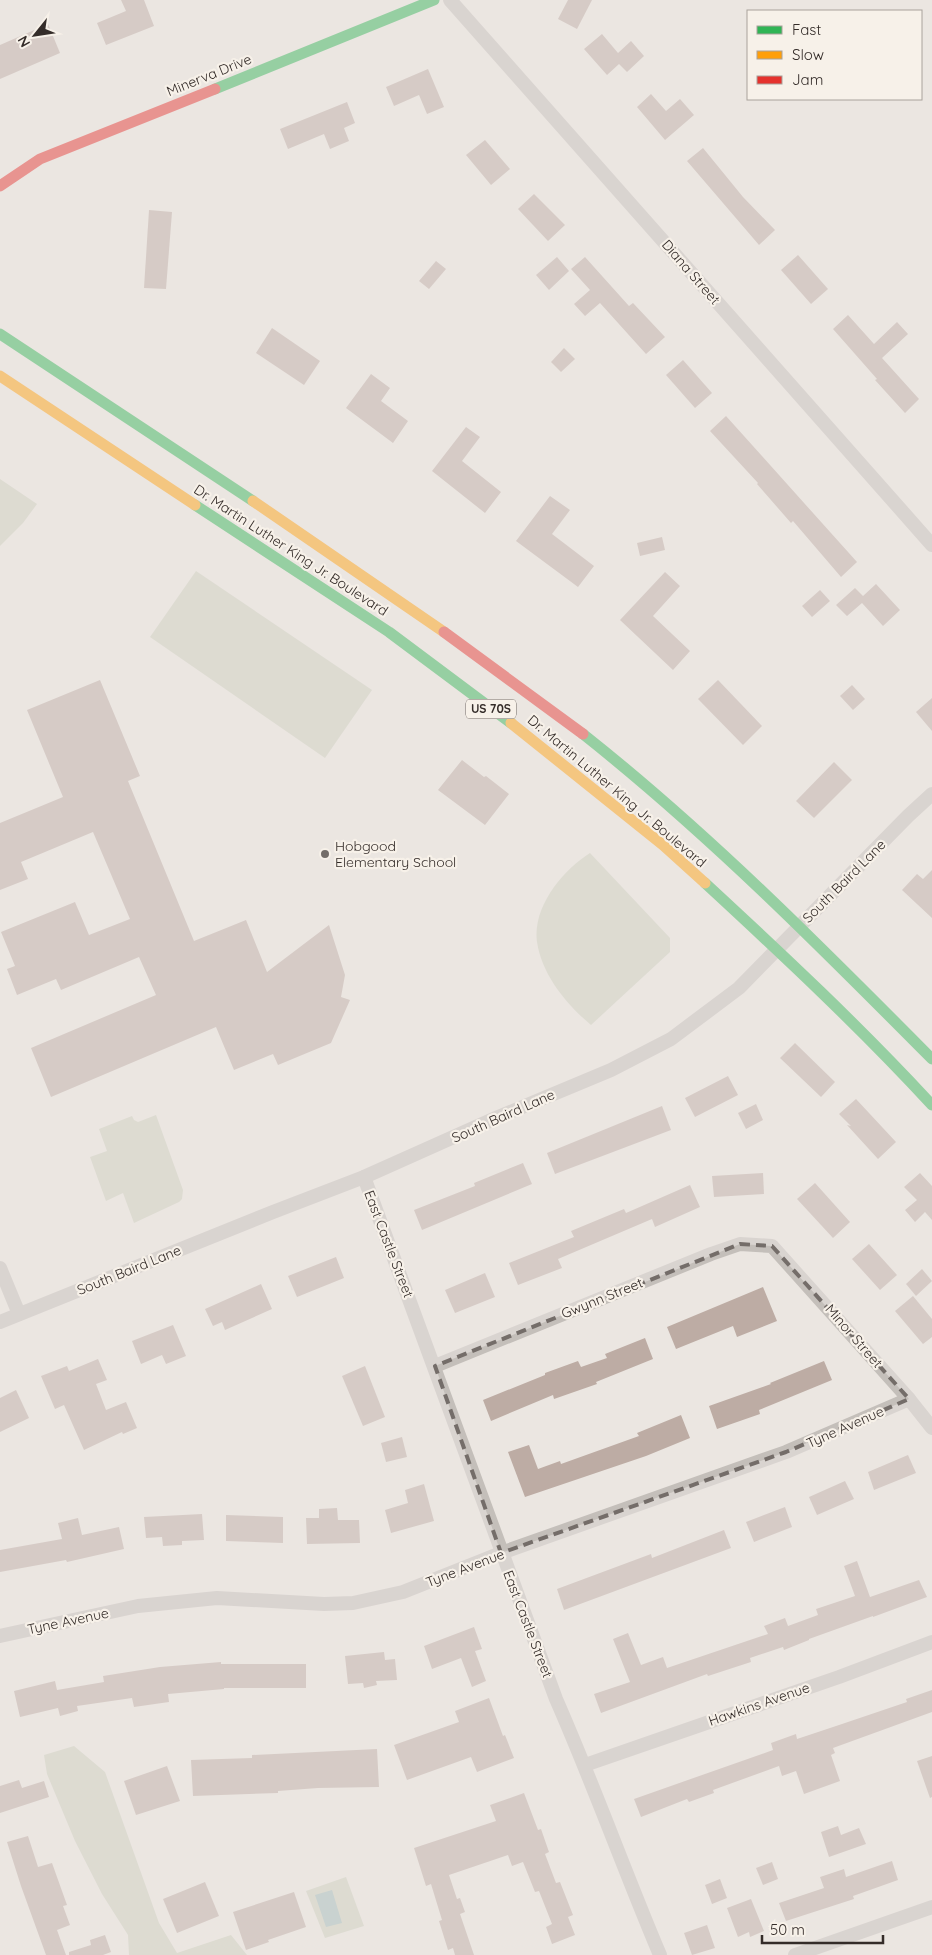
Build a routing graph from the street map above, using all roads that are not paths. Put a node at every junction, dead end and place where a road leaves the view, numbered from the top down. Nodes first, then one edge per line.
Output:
1 (434, 0) edge
2 (450, 0) edge
3 (0, 186) edge
4 (0, 334) edge
5 (0, 376) edge
6 (932, 545) edge
7 (932, 794) edge
8 (800, 926) junction
9 (777, 950) junction
10 (932, 1059) edge
11 (932, 1105) edge
12 (364, 1177) junction
13 (772, 1246) joint
14 (0, 1268) edge
15 (19, 1314) junction
16 (0, 1322) edge
17 (435, 1366) junction
18 (909, 1398) junction
19 (932, 1428) edge
20 (501, 1553) junction
21 (0, 1636) edge
22 (932, 1642) edge
23 (585, 1765) junction
24 (932, 1907) edge
25 (660, 1955) edge
26 (795, 1955) edge

1 - 3 main road, Minerva Drive
2 - 6 street, Diana Street
4 - 8 main road, Dr. Martin Luther King Jr. Boulevard / US 70S
5 - 9 main road, Dr. Martin Luther King Jr. Boulevard / US 70S
7 - 8 street, South Baird Lane
8 - 9 street, South Baird Lane
8 - 10 main road, Dr. Martin Luther King Jr. Boulevard / US 70S
9 - 11 main road, Dr. Martin Luther King Jr. Boulevard / US 70S
9 - 12 street, South Baird Lane
12 - 15 street, South Baird Lane
12 - 17 street, East Castle Street
13 - 17 street, Gwynn Street
13 - 18 street, Minor Street
14 - 15 street
15 - 16 street, South Baird Lane
17 - 20 street, East Castle Street
18 - 19 street, Minor Street
18 - 20 street, Tyne Avenue
20 - 21 street, Tyne Avenue
20 - 23 street, East Castle Street
22 - 23 street, Hawkins Avenue
23 - 25 street, East Castle Street
24 - 26 street

